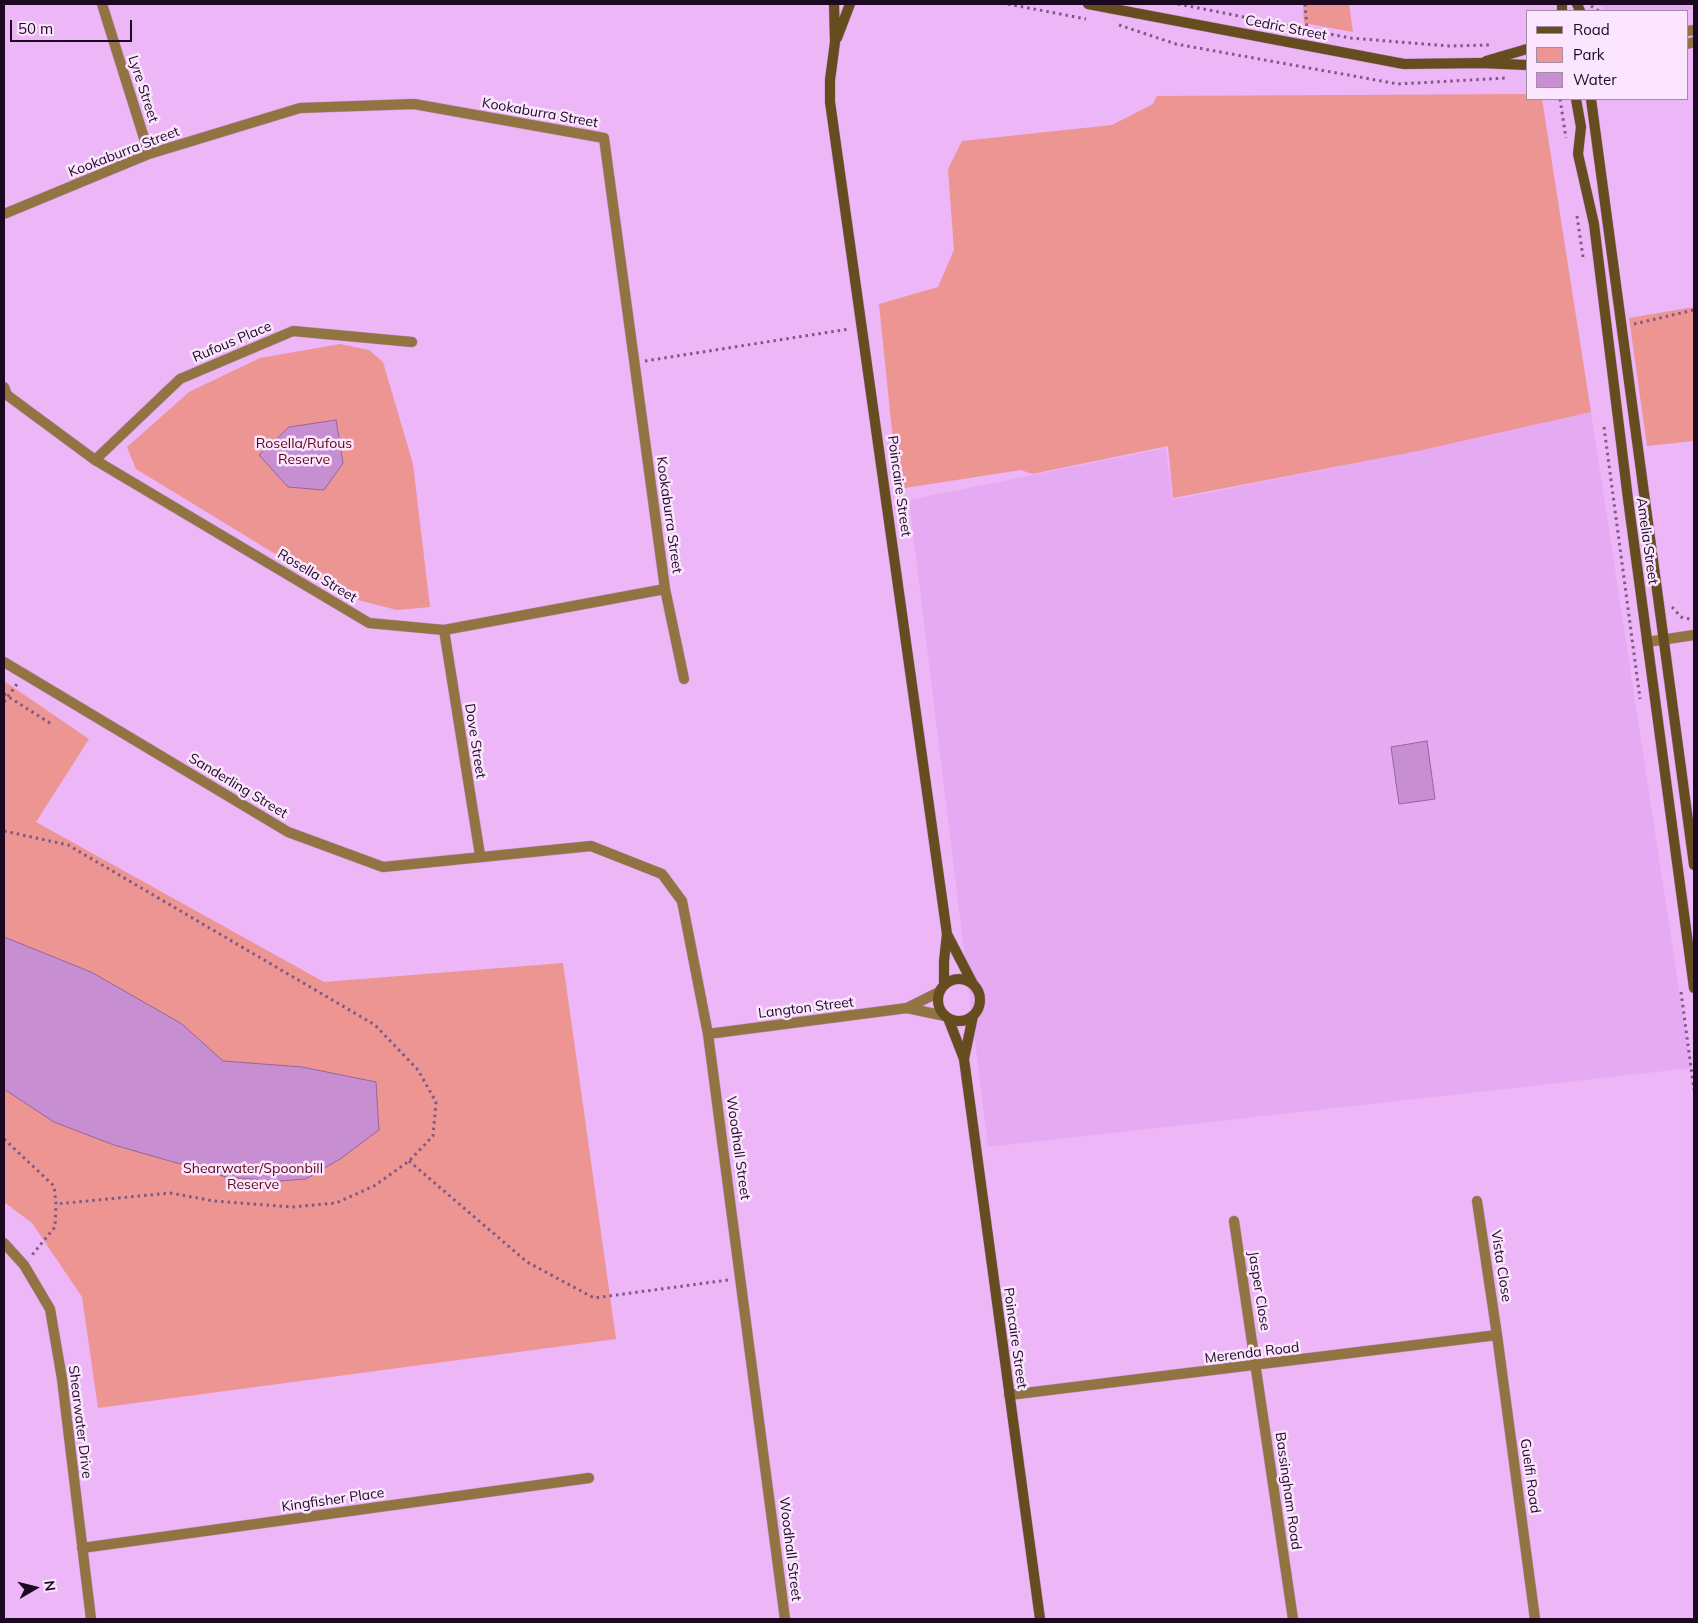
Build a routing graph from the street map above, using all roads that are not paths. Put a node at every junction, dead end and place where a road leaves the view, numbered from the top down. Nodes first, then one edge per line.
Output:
1 (102, 4) edge
2 (834, 4) edge
3 (850, 4) edge
4 (1088, 4) edge
5 (835, 42) junction
6 (1526, 49) edge
7 (1481, 63) junction
8 (1526, 65) edge
9 (1576, 100) edge
10 (1591, 100) edge
11 (149, 154) junction
12 (4, 214) edge
13 (412, 342) dead end
14 (4, 387) edge
15 (95, 460) junction
16 (665, 589) junction
17 (444, 630) junction
18 (1694, 635) edge
19 (1663, 639) junction
20 (1647, 642) junction
21 (4, 662) edge
22 (684, 679) dead end
23 (480, 855) junction
24 (1694, 865) edge
25 (947, 934) junction
26 (973, 985) junction
27 (1694, 988) edge
28 (942, 989) junction
29 (907, 1008) junction
30 (972, 1016) junction
31 (946, 1017) junction
32 (708, 1034) junction
33 (964, 1060) junction
34 (1477, 1201) dead end
35 (1234, 1221) dead end
36 (4, 1243) edge
37 (1497, 1336) junction
38 (1257, 1366) junction
39 (1009, 1395) junction
40 (588, 1478) dead end
41 (82, 1548) junction
42 (91, 1619) edge
43 (785, 1619) edge
44 (1040, 1619) edge
45 (1293, 1619) edge
46 (1535, 1619) edge

1 - 11 street, Lyre Street
2 - 5 main road, Poincaire Street
3 - 5 main road, Poincaire Street
4 - 7 main road, Cedric Street
5 - 25 main road, Poincaire Street
6 - 7 main road, Cedric Street
7 - 8 main road, Cedric Street
9 - 20 main road, Amelia Street
10 - 19 main road, Amelia Street
11 - 12 street, Kookaburra Street
11 - 16 street, Kookaburra Street
13 - 15 street, Rufous Place
14 - 15 street, Rosella Street
15 - 17 street, Rosella Street
16 - 17 street, Rosella Street
16 - 22 street, Kookaburra Street
17 - 23 street, Dove Street
18 - 19 street
19 - 20 street
19 - 24 main road, Amelia Street
20 - 27 main road, Amelia Street
21 - 23 street, Sanderling Street
23 - 32 street, Woodhall Street
25 - 26 main road, Poincaire Street
25 - 28 main road, Poincaire Street
26 - 28 main road
26 - 30 main road
28 - 29 street, Langton Street
28 - 31 main road
29 - 31 street, Langton Street
29 - 32 street, Langton Street
30 - 31 main road
30 - 33 main road, Poincaire Street
31 - 33 main road, Poincaire Street
32 - 43 street, Woodhall Street
33 - 39 main road, Poincaire Street
34 - 37 street, Vista Close
35 - 38 street, Jasper Close
36 - 41 street, Shearwater Drive
37 - 38 street, Merenda Road
37 - 46 street, Guelfi Road
38 - 39 street, Merenda Road
38 - 45 street, Bassingham Road
39 - 44 main road, Poincaire Street
40 - 41 street, Kingfisher Place
41 - 42 street, Shearwater Drive

